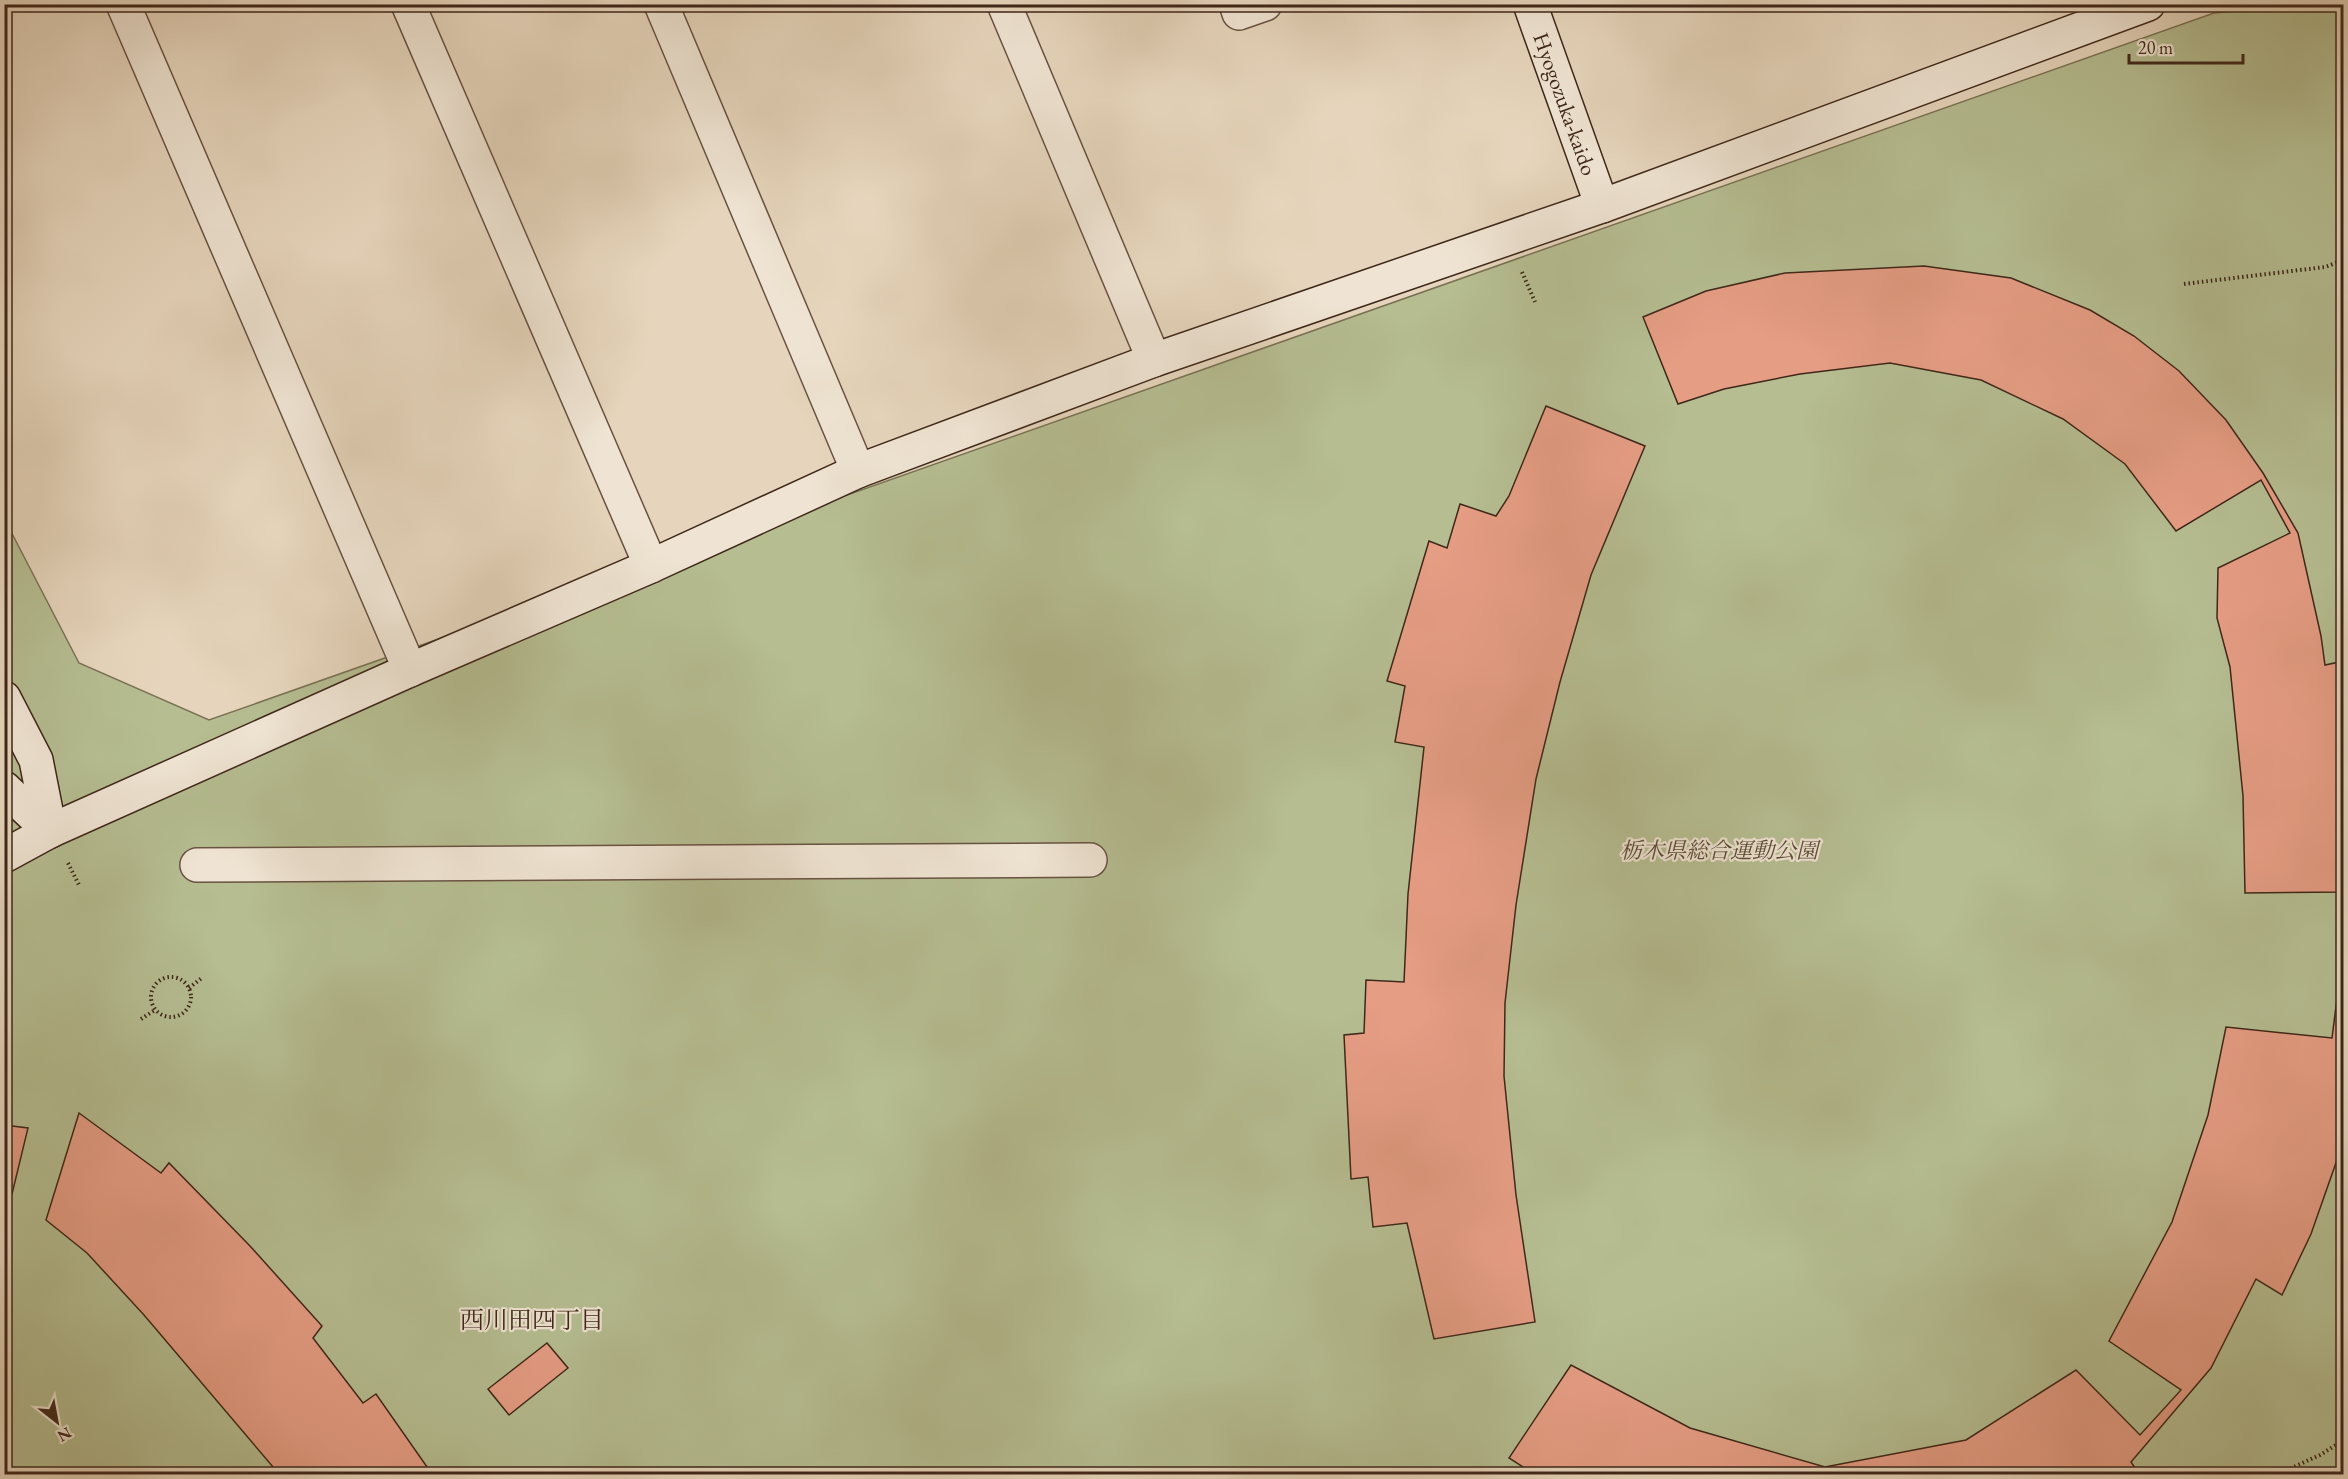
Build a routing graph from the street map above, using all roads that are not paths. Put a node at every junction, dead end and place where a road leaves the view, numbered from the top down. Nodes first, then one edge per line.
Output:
1 (123, 4) edge
2 (408, 4) edge
3 (661, 4) edge
4 (1004, 4) edge
5 (1236, 4) edge
6 (1265, 4) edge
7 (1530, 4) edge
8 (2148, 4) edge
9 (1602, 206) junction
10 (1154, 360) junction
11 (858, 471) junction
12 (651, 566) junction
13 (410, 670) junction
14 (4, 698) edge
15 (4, 788) edge
16 (50, 831) junction
17 (4, 856) edge
18 (1090, 860) dead end
19 (197, 865) dead end

1 - 13 street
2 - 12 street
3 - 11 street
4 - 10 street
5 - 6 street
7 - 9 street, Hyogozuka-kaido
8 - 9 street
9 - 10 street
10 - 11 street
11 - 12 street
12 - 13 street
13 - 16 street
14 - 16 street
15 - 16 street
16 - 17 street
18 - 19 street

